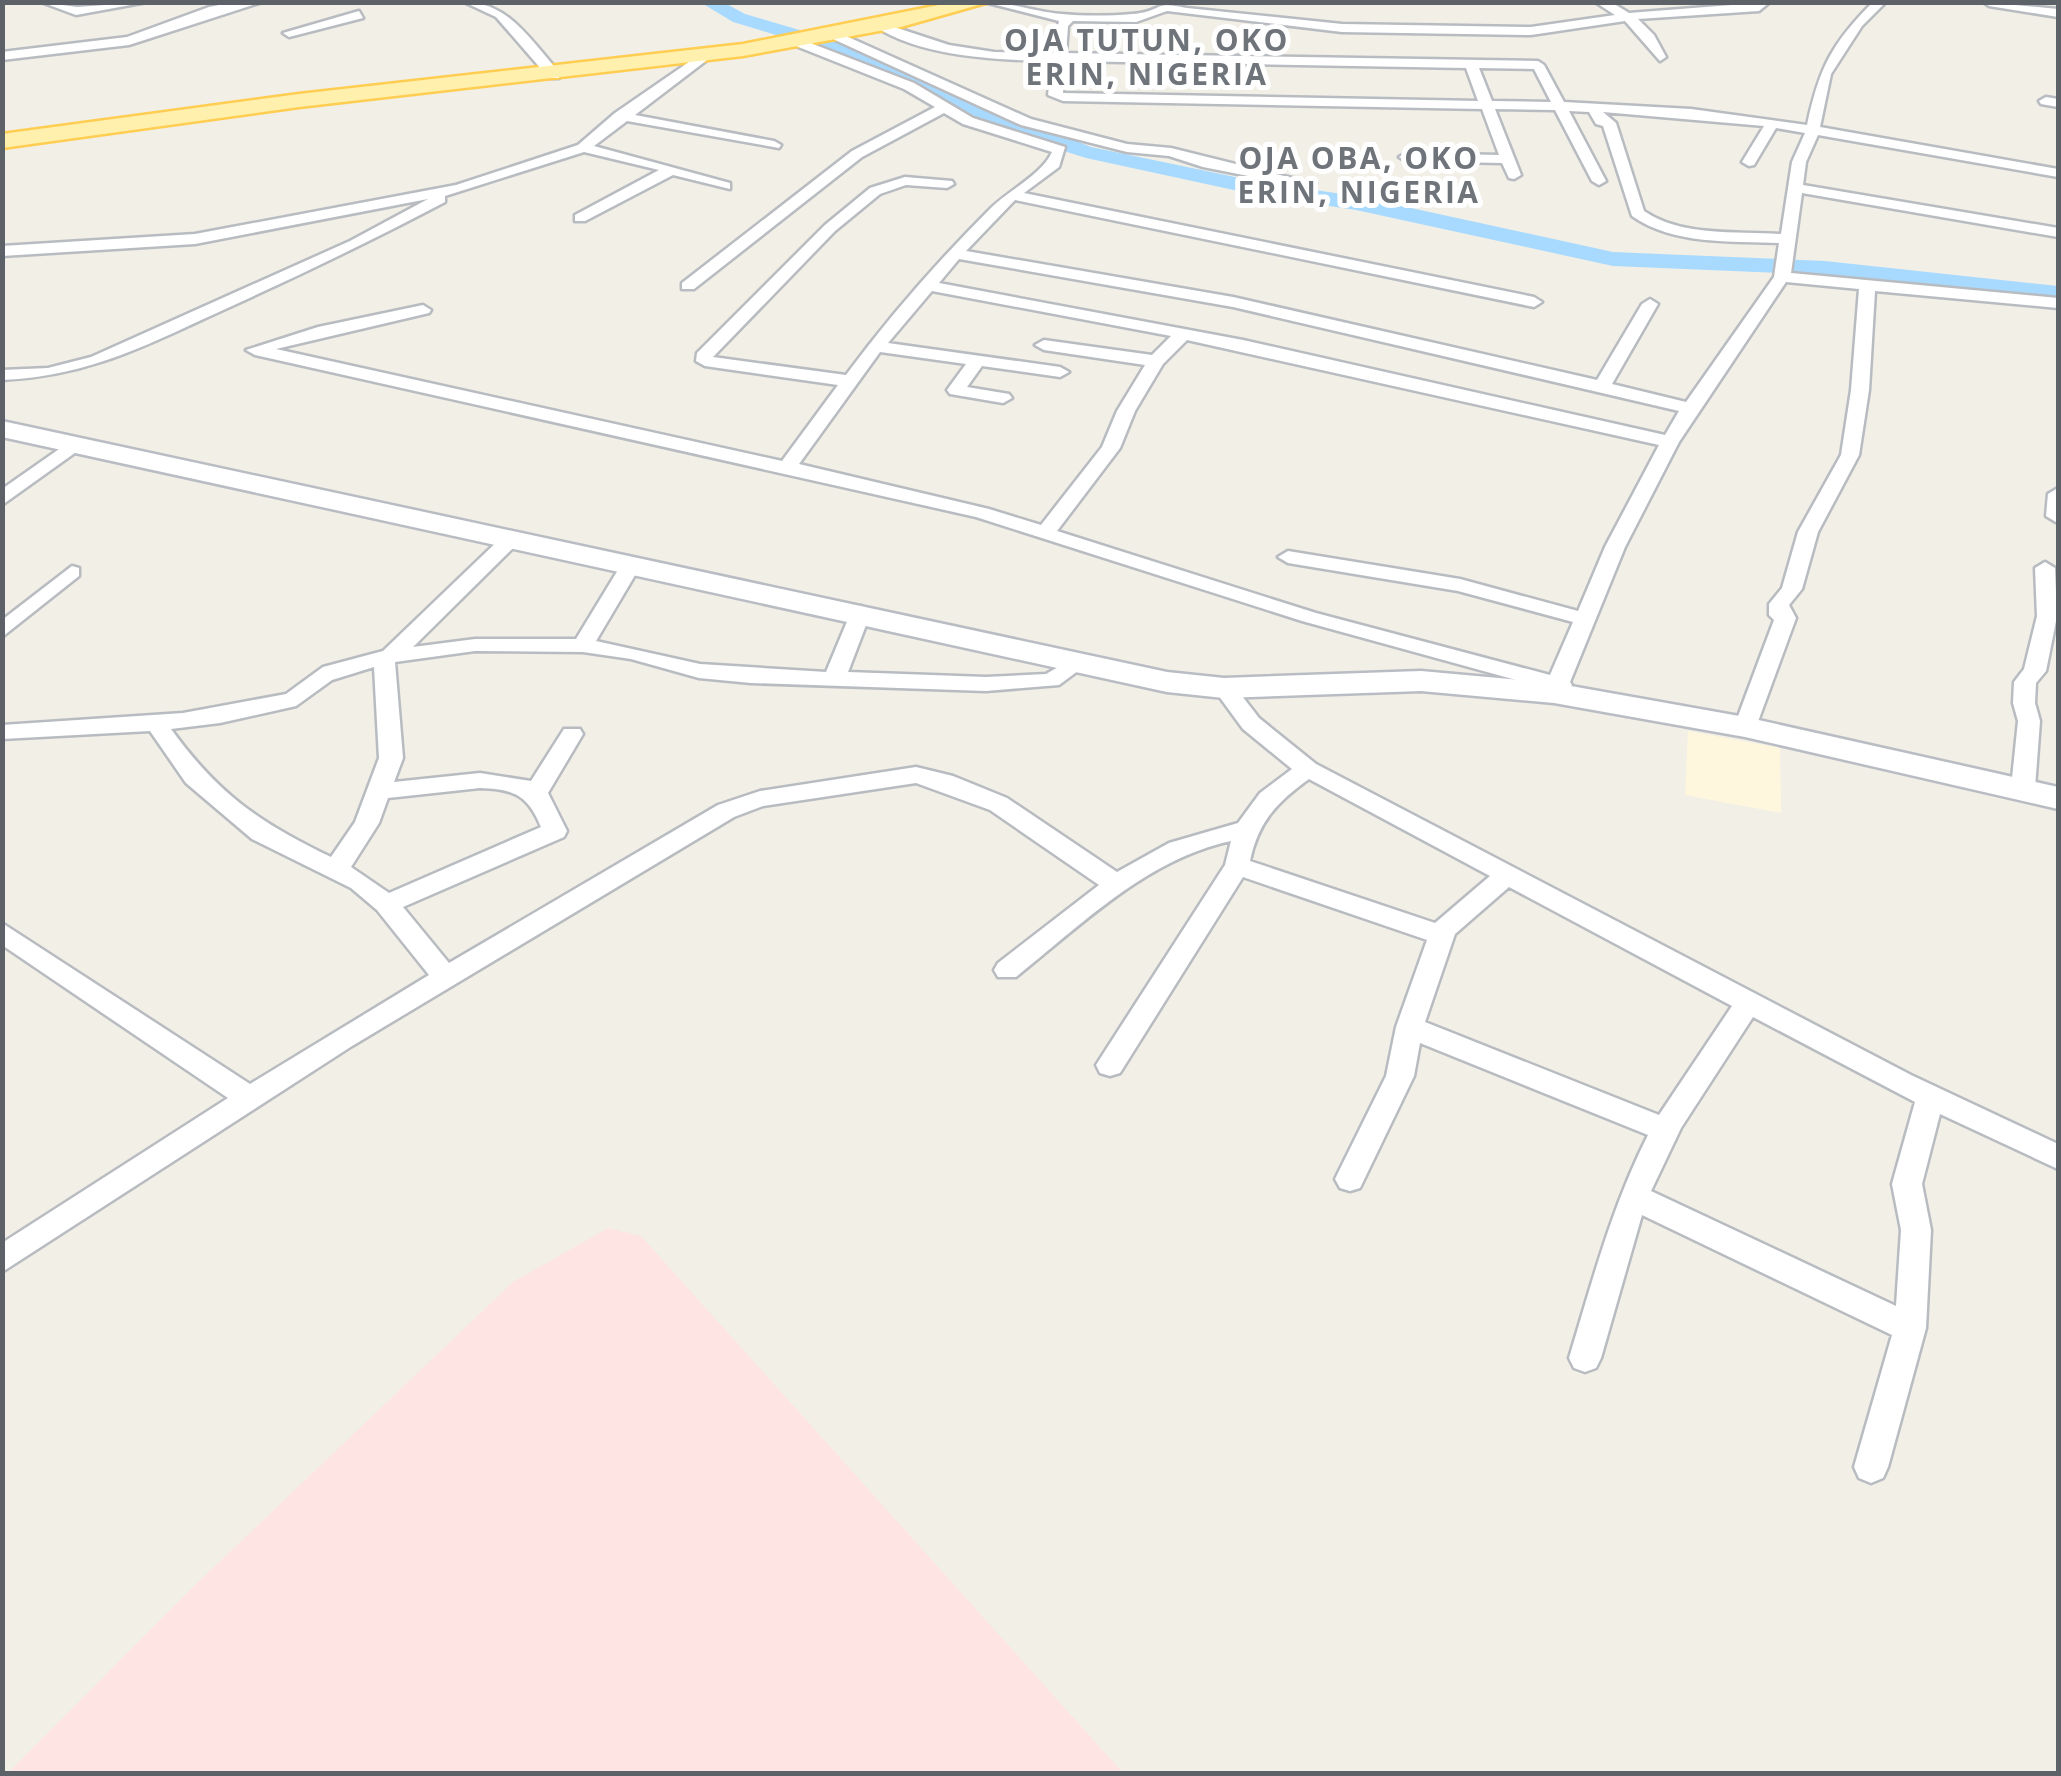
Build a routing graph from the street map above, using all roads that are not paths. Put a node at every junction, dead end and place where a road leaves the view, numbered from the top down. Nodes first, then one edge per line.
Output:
1 (47, 2) edge
2 (141, 2) edge
3 (200, 2) edge
4 (256, 2) edge
5 (344, 2) edge
6 (470, 2) edge
7 (980, 2) edge
8 (990, 2) edge
9 (1601, 2) edge
10 (1764, 2) edge
11 (1880, 2) edge
12 (1989, 2) edge
13 (1167, 5) edge
14 (228, 7) junction
15 (2058, 13) edge
16 (1064, 17) junction
17 (1628, 18) junction
18 (882, 27) junction
19 (288, 33) dead end
20 (837, 36) junction
21 (803, 43) junction
22 (2, 56) edge
23 (702, 57) junction
24 (1059, 57) junction
25 (1660, 58) dead end
26 (1471, 64) junction
27 (554, 75) junction
28 (1386, 104) junction
29 (1489, 105) junction
30 (946, 106) junction
31 (1558, 106) junction
32 (1593, 107) junction
33 (620, 116) junction
34 (1391, 120) dead end
35 (1478, 122) dead end
36 (1496, 122) junction
37 (1772, 123) junction
38 (1813, 130) junction
39 (2, 141) edge
40 (774, 146) dead end
41 (583, 148) junction
42 (1406, 157) dead end
43 (1507, 159) junction
44 (1749, 162) dead end
45 (671, 170) junction
46 (2058, 174) edge
47 (1514, 175) dead end
48 (1599, 181) dead end
49 (946, 184) dead end
50 (1308, 184) dead end
51 (725, 186) dead end
52 (1796, 188) junction
53 (459, 189) junction
54 (1012, 195) junction
55 (580, 218) dead end
56 (2058, 233) edge
57 (1790, 239) junction
58 (2, 251) edge
59 (956, 254) junction
60 (1784, 269) junction
61 (1867, 284) junction
62 (688, 286) dead end
63 (929, 286) junction
64 (1534, 302) dead end
65 (2058, 303) edge
66 (1650, 304) dead end
67 (423, 310) dead end
68 (1183, 334) junction
69 (1044, 344) dead end
70 (876, 346) junction
71 (979, 359) junction
72 (1156, 361) junction
73 (1060, 372) dead end
74 (2, 375) edge
75 (848, 382) junction
76 (1602, 386) junction
77 (1004, 398) dead end
78 (1690, 408) junction
79 (2, 429) edge
80 (1670, 442) junction
81 (72, 446) junction
82 (788, 466) junction
83 (2058, 494) edge
84 (2, 499) edge
85 (2056, 516) dead end
86 (1047, 531) junction
87 (510, 539) junction
88 (1288, 557) dead end
89 (631, 565) junction
90 (2044, 568) dead end
91 (72, 572) dead end
92 (861, 612) junction
93 (1584, 619) junction
94 (2, 631) edge
95 (583, 646) junction
96 (388, 657) junction
97 (1080, 662) junction
98 (834, 679) junction
99 (1224, 688) junction
100 (1557, 689) junction
101 (155, 722) junction
102 (1745, 728) junction
103 (2, 732) edge
104 (572, 734) dead end
105 (1308, 769) junction
106 (2023, 788) junction
107 (379, 791) junction
108 (536, 793) junction
109 (2058, 798) edge
110 (1243, 830) junction
111 (1237, 866) junction
112 (337, 868) junction
113 (1507, 875) junction
114 (1118, 886) junction
115 (386, 904) junction
116 (2, 932) edge
117 (1442, 935) junction
118 (1007, 970) dead end
119 (446, 977) junction
120 (1748, 1004) junction
121 (1410, 1026) junction
122 (1110, 1065) dead end
123 (1931, 1096) junction
124 (250, 1099) junction
125 (1666, 1130) junction
126 (2058, 1157) edge
127 (1350, 1178) dead end
128 (1634, 1197) junction
129 (2, 1259) edge
130 (1910, 1328) junction
131 (1585, 1358) dead end
132 (1871, 1468) dead end

1 - 2 street
3 - 14 street
4 - 14 street
5 - 19 street
6 - 27 street
7 - 18 main road
8 - 16 street
9 - 17 street
10 - 17 street
11 - 38 street
12 - 15 street
13 - 16 street
13 - 17 street
14 - 22 street
16 - 24 street
17 - 25 street
18 - 20 main road
18 - 24 street
20 - 21 main road
20 - 50 street
21 - 23 main road
21 - 30 street
23 - 27 main road
23 - 33 street
24 - 26 street
24 - 28 street
26 - 29 street
26 - 31 street
27 - 39 main road
28 - 29 street
28 - 34 street
29 - 31 street
29 - 36 street
30 - 54 street
30 - 62 street
31 - 32 street
31 - 48 street
32 - 37 street
32 - 57 street
33 - 40 street
33 - 41 street
35 - 36 street
36 - 43 street
37 - 38 street
37 - 44 street
38 - 46 street
38 - 52 street
41 - 45 street
41 - 53 street
42 - 43 street
43 - 47 street
45 - 51 street
45 - 55 street
49 - 75 street
52 - 56 street
52 - 57 street
53 - 58 street
53 - 74 street
54 - 59 street
54 - 64 street
57 - 60 street
59 - 63 street
59 - 76 street
60 - 61 street
60 - 78 street
61 - 65 street
61 - 102 street
63 - 68 street
63 - 70 street
66 - 76 street
67 - 82 street
68 - 72 street
68 - 80 street
69 - 72 street
70 - 71 street
70 - 75 street
71 - 73 street
71 - 77 street
72 - 86 street
75 - 82 street
76 - 78 street
78 - 80 street
79 - 81 street
80 - 93 street
81 - 84 street
81 - 87 street
82 - 86 street
83 - 85 street
86 - 100 street
87 - 89 street
87 - 96 street
88 - 93 street
89 - 92 street
89 - 95 street
90 - 106 street
91 - 94 street
92 - 97 street
92 - 98 street
93 - 100 street
95 - 96 street
95 - 98 street
96 - 101 street
96 - 107 street
97 - 98 street
97 - 99 street
99 - 100 street
99 - 105 street
100 - 102 street
101 - 103 street
101 - 112 street
102 - 106 street
104 - 108 street
105 - 110 street
105 - 113 street
106 - 109 street
107 - 108 street
107 - 112 street
108 - 115 street
110 - 111 street
110 - 114 street
111 - 117 street
111 - 122 street
112 - 115 street
113 - 117 street
113 - 120 street
114 - 118 street
114 - 119 street
115 - 119 street
116 - 124 street
117 - 121 street
119 - 124 street
120 - 123 street
120 - 125 street
121 - 125 street
121 - 127 street
123 - 126 street
123 - 130 street
124 - 129 street
125 - 128 street
128 - 130 street
128 - 131 street
130 - 132 street

